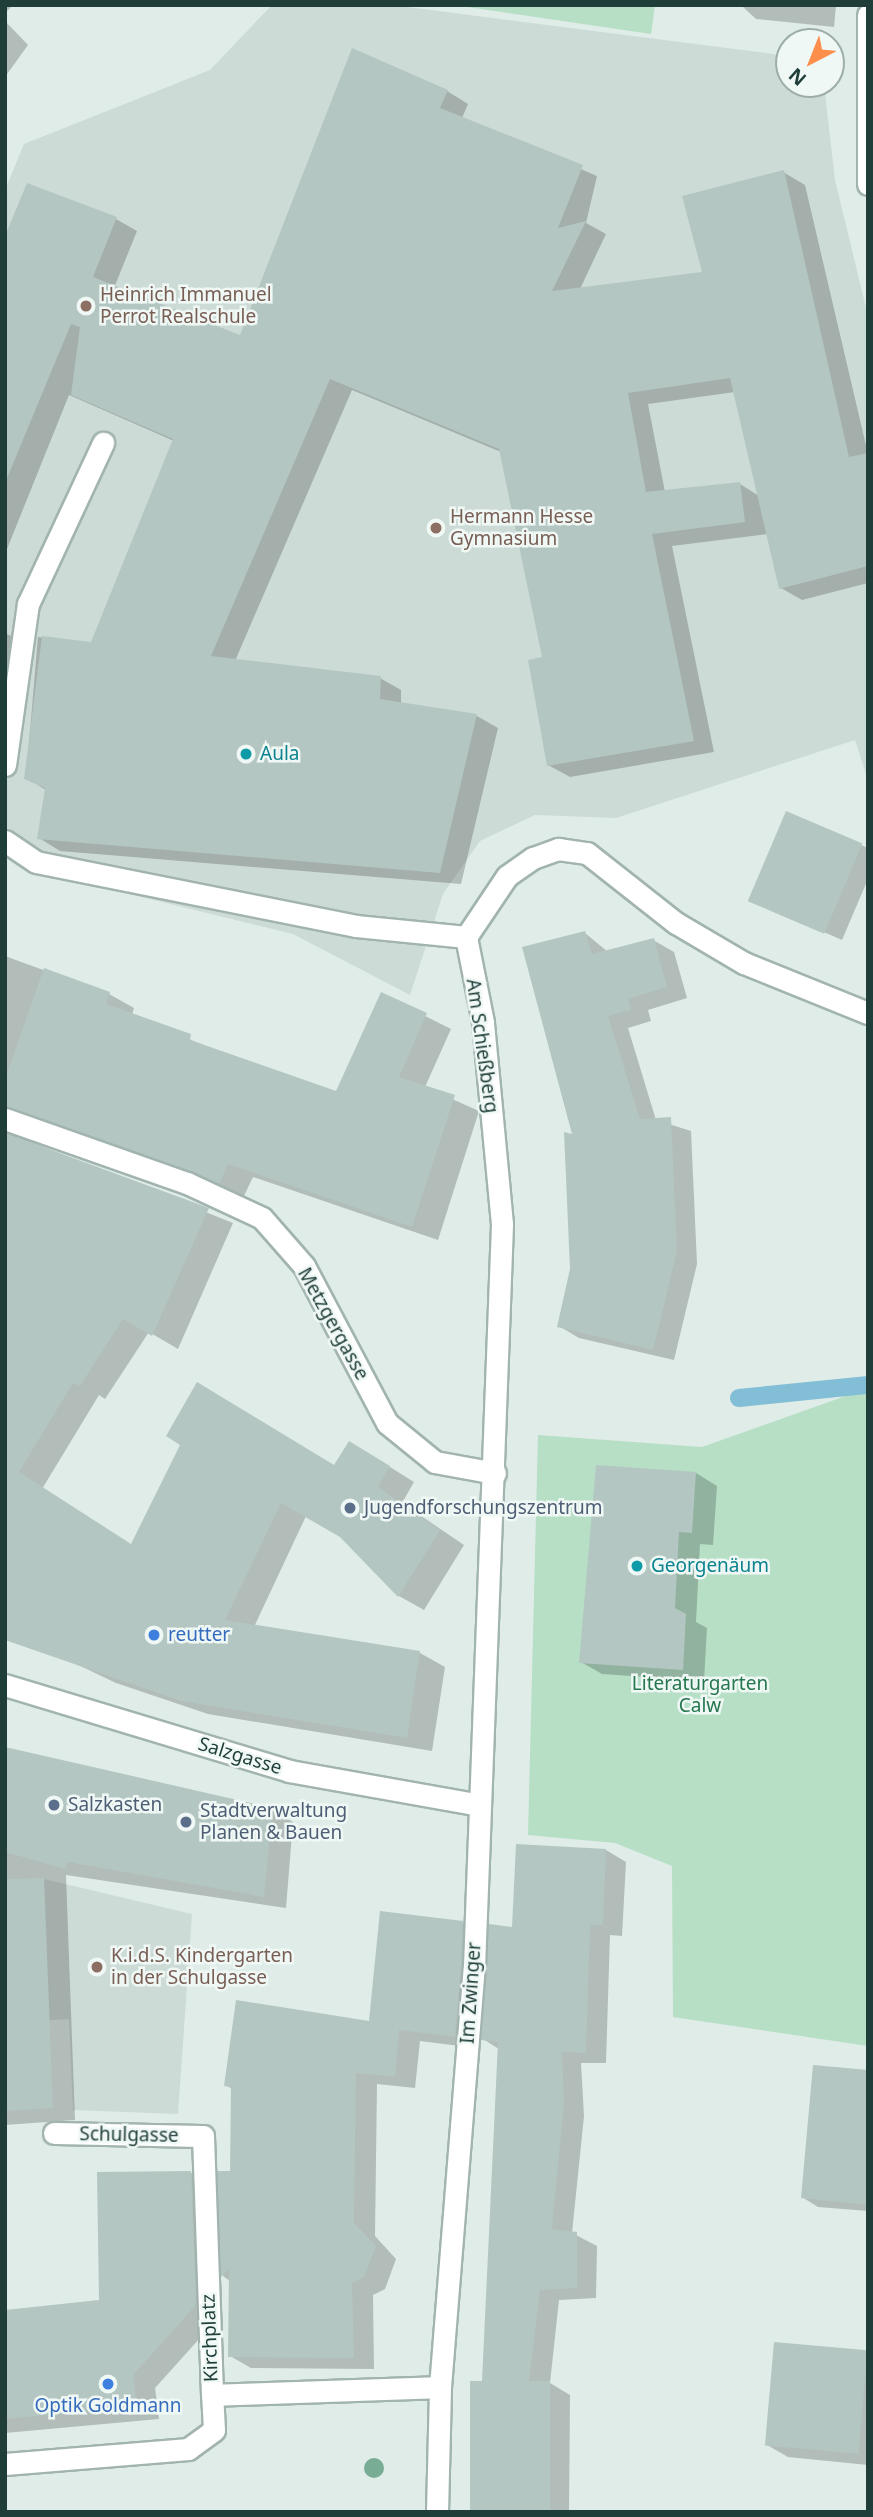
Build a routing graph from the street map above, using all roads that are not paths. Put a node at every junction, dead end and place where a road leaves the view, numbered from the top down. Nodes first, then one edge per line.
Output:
1 (868, 15) edge
2 (868, 184) edge
3 (103, 443) dead end
4 (5, 765) edge
5 (5, 841) edge
6 (466, 937) junction
7 (868, 1013) edge
8 (5, 1119) edge
9 (495, 1473) junction
10 (5, 1685) edge
11 (479, 1805) junction
12 (54, 2133) dead end
13 (203, 2136) joint
14 (440, 2387) junction
15 (212, 2395) junction
16 (5, 2464) edge
17 (436, 2512) edge

1 - 2 street
3 - 4 street
5 - 6 street
6 - 7 street
6 - 9 street, Am Schießberg
8 - 9 street, Metzgergasse
9 - 11 street, Im Zwinger
10 - 11 street, Salzgasse
11 - 14 street, Im Zwinger
12 - 13 street, Schulgasse
13 - 15 street, Kirchplatz
14 - 15 street, Kirchplatz
14 - 17 street, Im Zwinger
15 - 16 street

